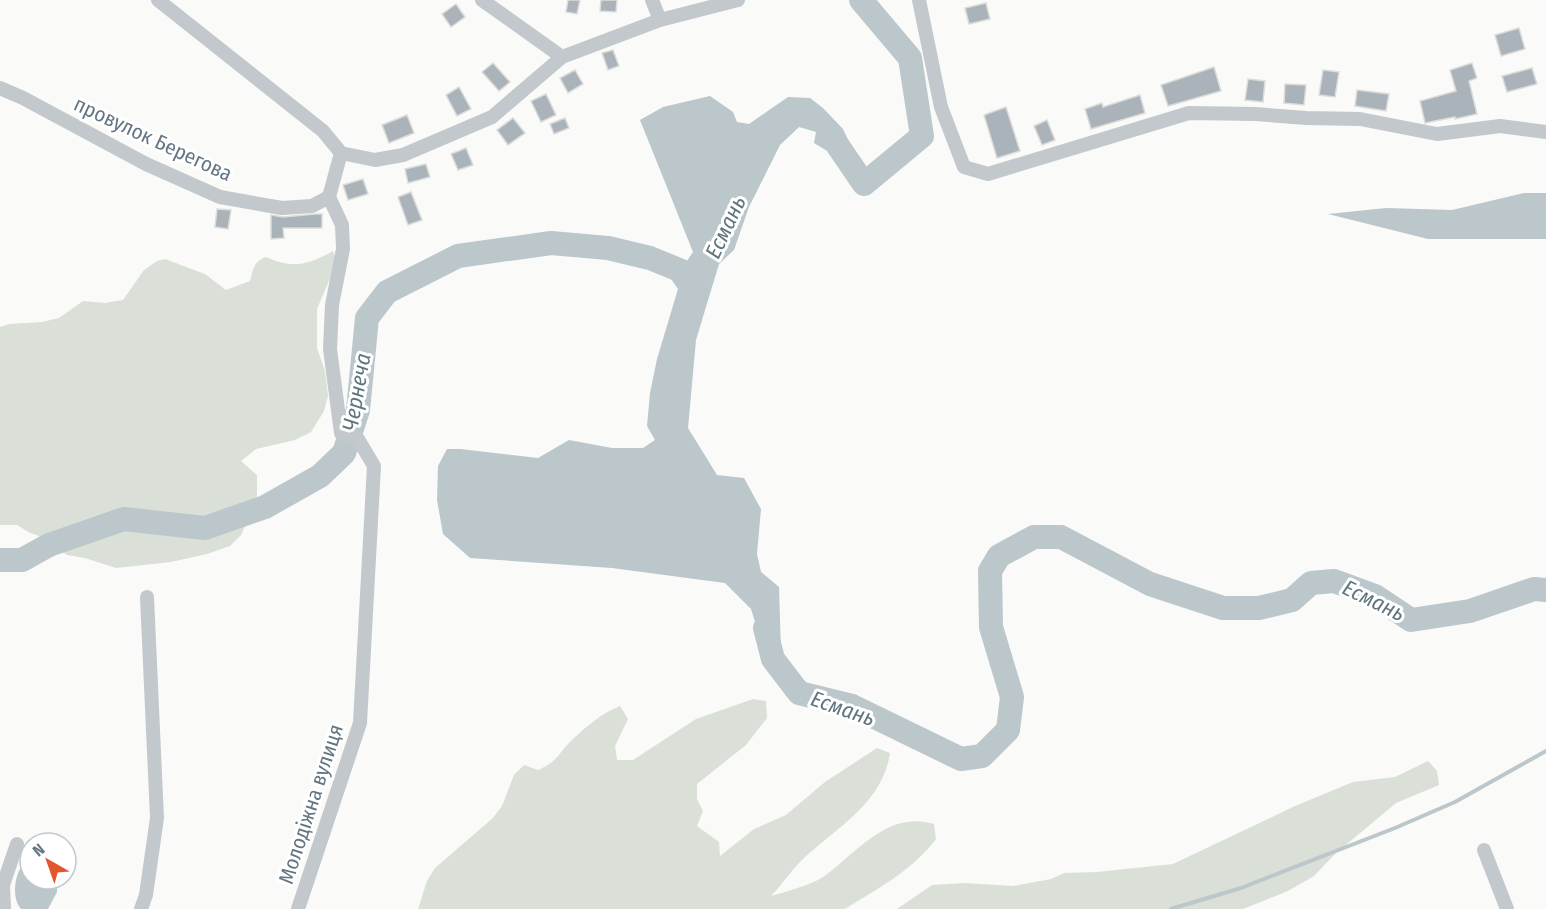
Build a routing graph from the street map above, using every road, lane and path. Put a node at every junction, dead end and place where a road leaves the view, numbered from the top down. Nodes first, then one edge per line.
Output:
1 (158, 0) edge
2 (482, 0) edge
3 (652, 0) edge
4 (738, 0) edge
5 (919, 0) edge
6 (660, 20) junction
7 (562, 57) junction
8 (0, 88) edge
9 (1546, 132) edge
10 (341, 153) junction
11 (328, 197) junction
12 (147, 597) dead end
13 (17, 844) dead end
14 (1484, 850) dead end
15 (4, 909) edge
16 (141, 909) edge
17 (298, 909) edge
18 (1507, 909) edge

1 - 10 street
2 - 7 street
3 - 6 street
4 - 6 street
5 - 9 street
6 - 7 street
7 - 10 street
8 - 11 street, провулок Берегова
10 - 11 street
11 - 17 street, Молодіжна вулиця
12 - 16 street
13 - 15 street
14 - 18 street

